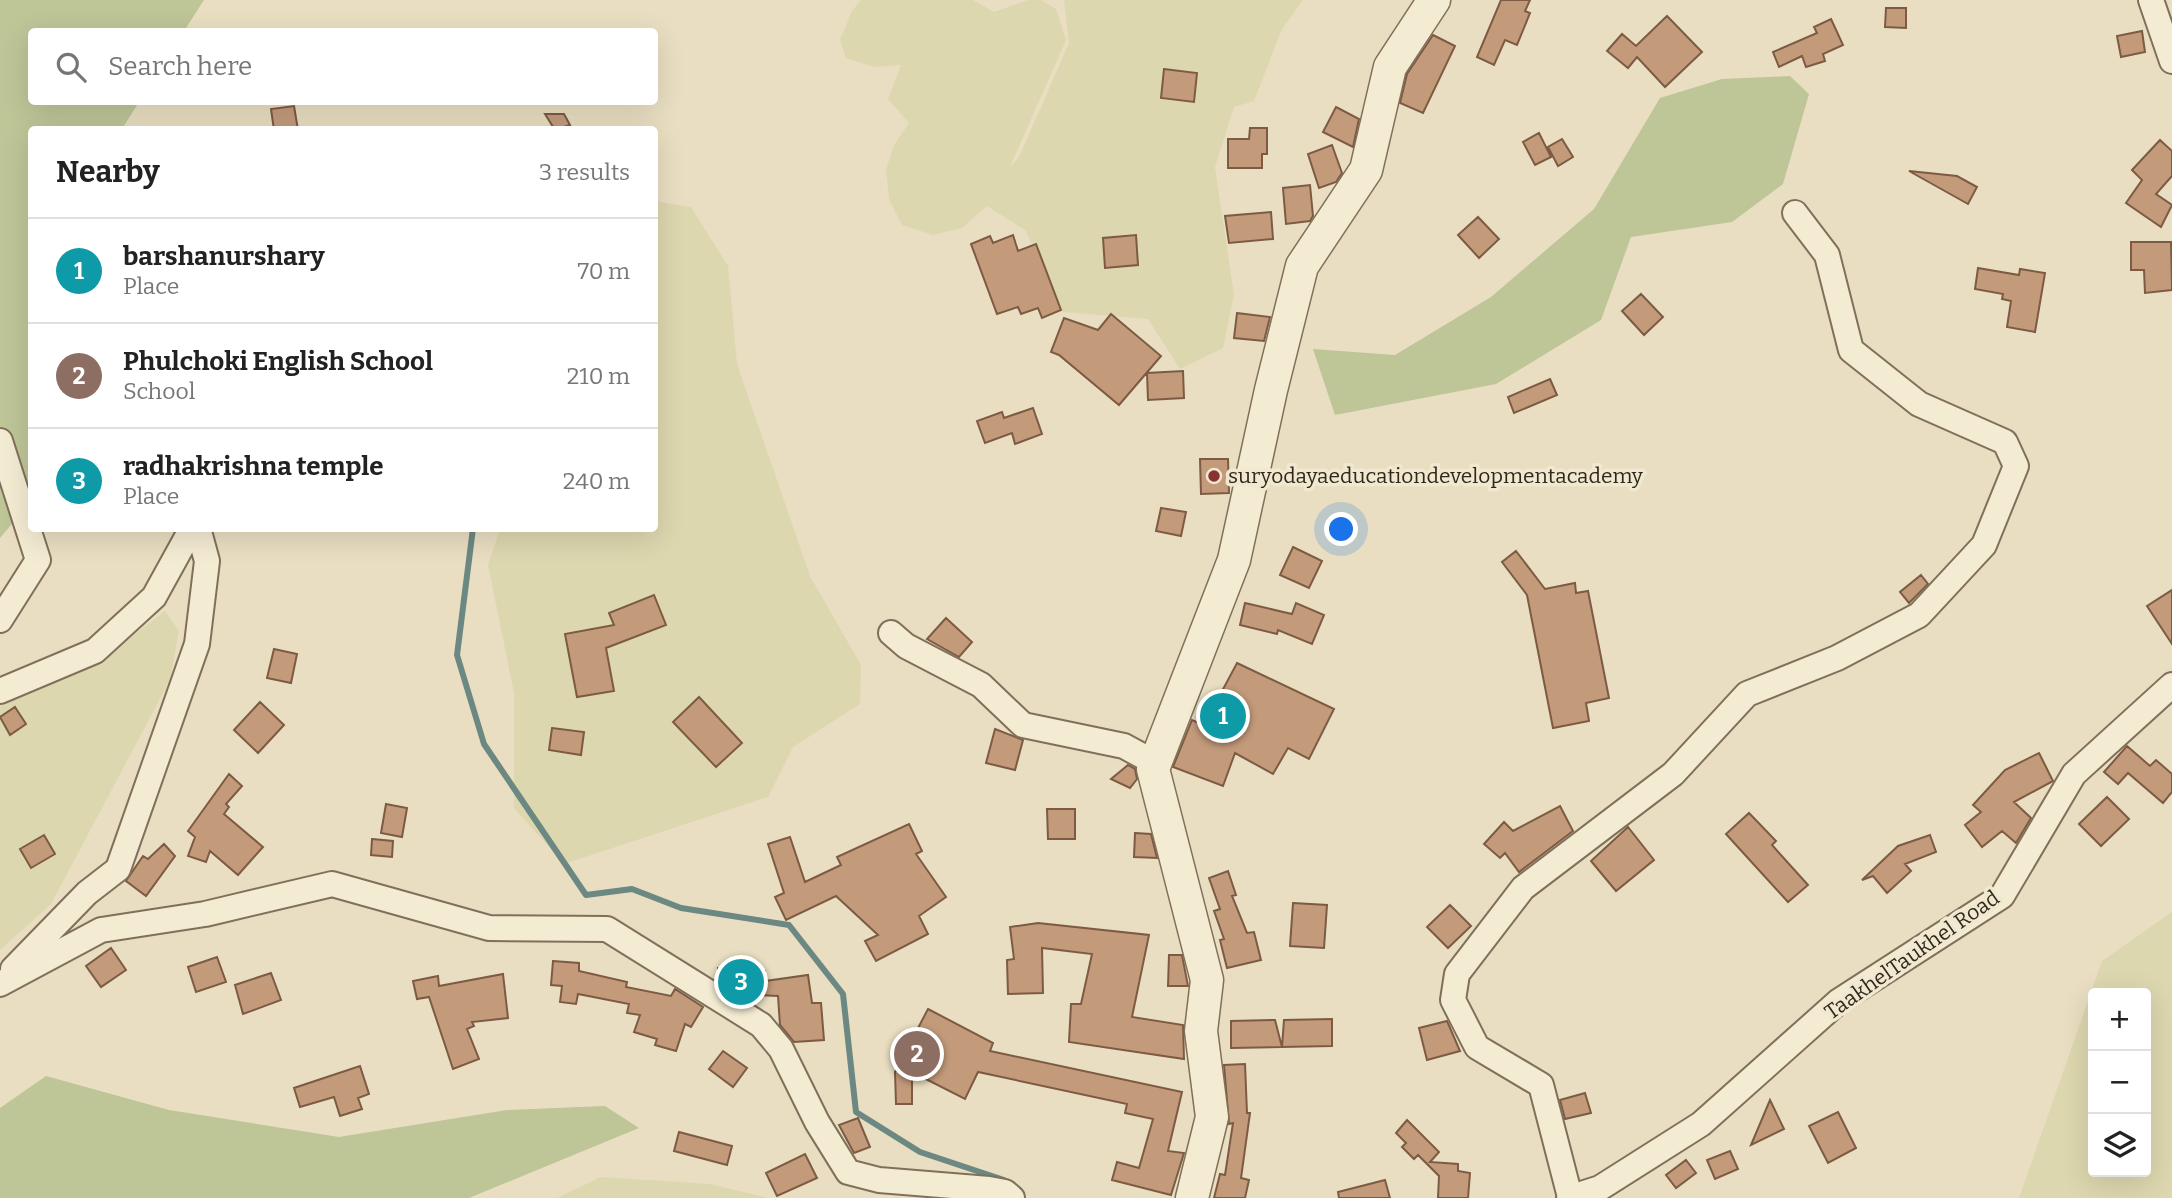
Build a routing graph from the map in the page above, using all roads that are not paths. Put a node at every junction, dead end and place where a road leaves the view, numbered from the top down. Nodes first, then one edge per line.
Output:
1 (1434, 0) edge
2 (2151, 0) edge
3 (2172, 61) edge
4 (1795, 213) dead end
5 (0, 440) edge
6 (28, 528) edge
7 (29, 532) edge
8 (190, 532) edge
9 (199, 532) edge
10 (0, 620) edge
11 (891, 633) dead end
12 (2172, 685) edge
13 (0, 691) edge
14 (1153, 769) junction
15 (0, 983) edge
16 (1012, 1198) edge
17 (1192, 1198) edge
18 (1570, 1198) edge

1 - 14 street
2 - 3 street
4 - 18 street
5 - 6 street
7 - 10 street
8 - 13 street
9 - 15 street
11 - 14 street
12 - 18 street, TaakhelTaukhel Road
14 - 17 street
15 - 16 street

